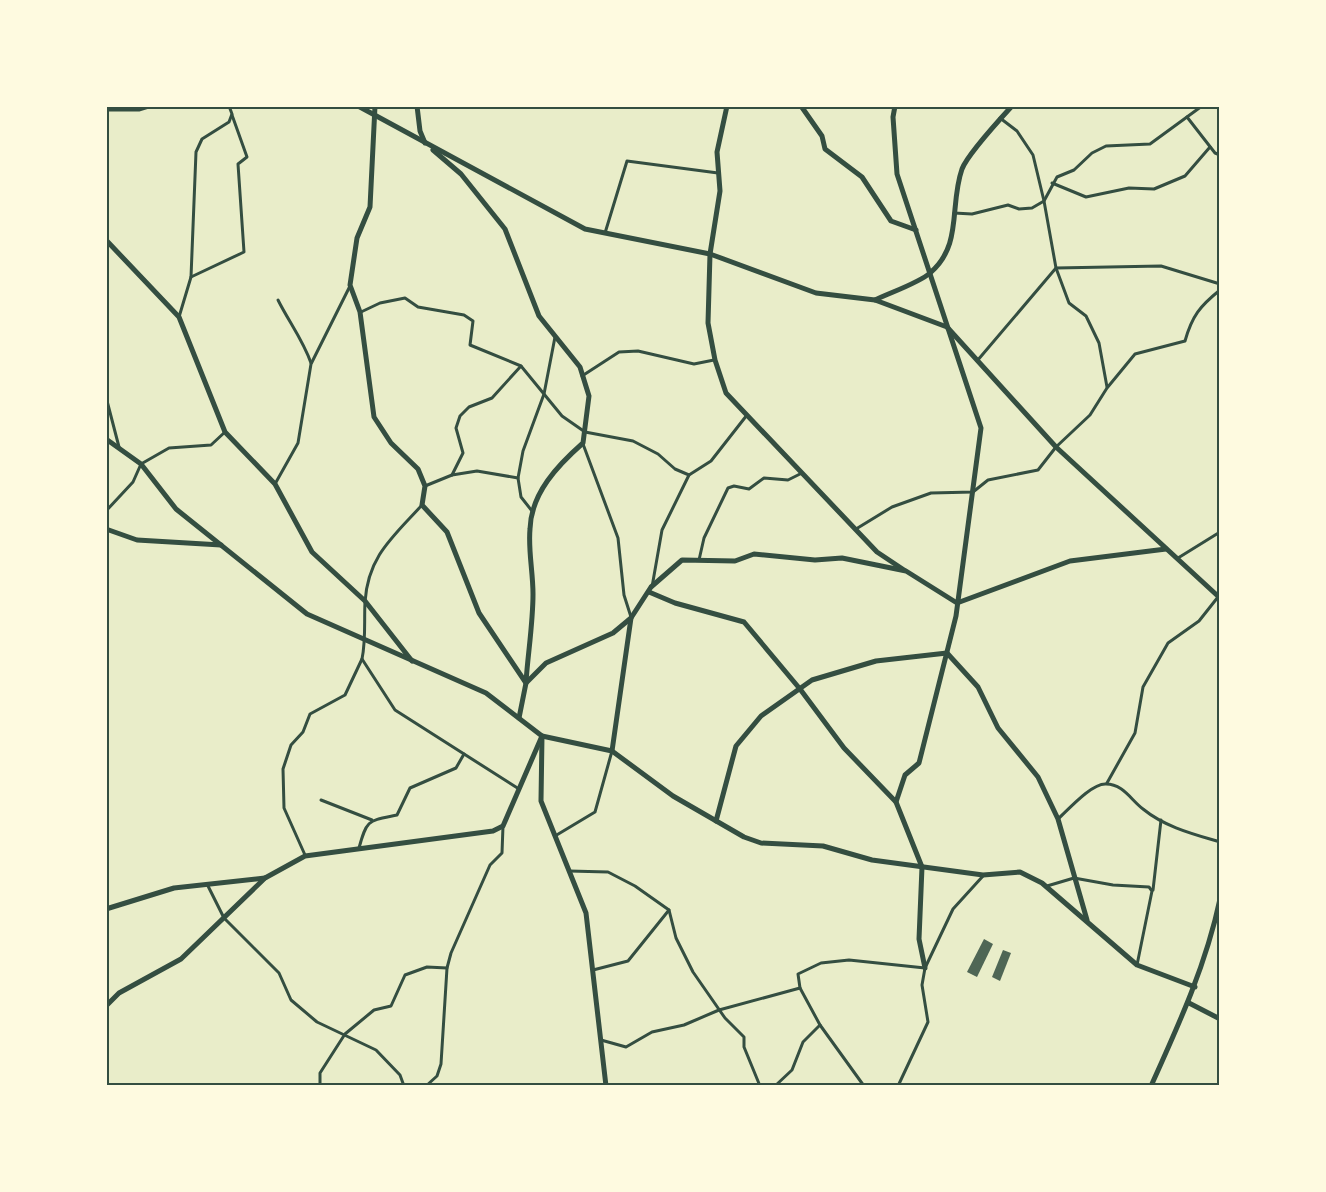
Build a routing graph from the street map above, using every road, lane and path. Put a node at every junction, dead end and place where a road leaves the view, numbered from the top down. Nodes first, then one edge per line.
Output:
1 (152, 106) edge
2 (229, 106) edge
3 (358, 106) edge
4 (376, 106) edge
5 (417, 106) edge
6 (727, 106) edge
7 (801, 106) edge
8 (895, 106) edge
9 (1012, 106) edge
10 (1202, 106) edge
11 (106, 110) edge
12 (232, 114) junction
13 (374, 116) junction
14 (1000, 118) junction
15 (1186, 118) junction
16 (425, 143) junction
17 (1210, 147) junction
18 (1220, 155) edge
19 (718, 173) junction
20 (1052, 183) junction
21 (1044, 201) junction
22 (954, 213) junction
23 (916, 230) junction
24 (606, 233) junction
25 (106, 240) edge
26 (710, 254) junction
27 (1056, 268) junction
28 (930, 274) junction
29 (191, 277) junction
30 (1220, 284) edge
31 (350, 285) junction
32 (1220, 290) edge
33 (278, 300) dead end
34 (875, 300) junction
35 (360, 312) junction
36 (179, 317) junction
37 (947, 327) junction
38 (555, 337) junction
39 (715, 360) junction
40 (976, 361) junction
41 (311, 364) junction
42 (521, 366) junction
43 (582, 376) junction
44 (1107, 388) junction
45 (544, 394) junction
46 (106, 397) edge
47 (747, 415) junction
48 (225, 432) junction
49 (585, 432) junction
50 (106, 439) edge
51 (583, 443) junction
52 (1056, 447) junction
53 (119, 448) junction
54 (141, 464) junction
55 (802, 473) junction
56 (452, 475) junction
57 (689, 475) junction
58 (518, 478) junction
59 (275, 484) junction
60 (425, 486) junction
61 (973, 492) junction
62 (422, 505) junction
63 (106, 511) edge
64 (532, 511) junction
65 (106, 530) edge
66 (856, 530) junction
67 (1220, 532) edge
68 (222, 545) junction
69 (1166, 549) junction
70 (1177, 559) junction
71 (699, 561) junction
72 (906, 571) junction
73 (650, 589) junction
74 (1219, 598) edge
75 (365, 602) junction
76 (957, 603) junction
77 (631, 618) junction
78 (366, 641) junction
79 (947, 652) junction
80 (362, 659) junction
81 (412, 661) junction
82 (526, 683) junction
83 (800, 689) junction
84 (519, 718) junction
85 (542, 736) junction
86 (612, 751) junction
87 (464, 754) junction
88 (1107, 784) junction
89 (519, 790) junction
90 (321, 800) dead end
91 (896, 802) junction
92 (1058, 819) junction
93 (373, 820) junction
94 (1161, 820) junction
95 (716, 821) junction
96 (503, 826) junction
97 (555, 836) junction
98 (1220, 842) edge
99 (359, 848) junction
100 (305, 856) junction
101 (922, 867) junction
102 (570, 872) junction
103 (983, 875) junction
104 (265, 878) junction
105 (1074, 878) junction
106 (207, 884) junction
107 (1046, 886) junction
108 (1152, 891) junction
109 (1220, 898) edge
110 (106, 909) edge
111 (669, 910) junction
112 (224, 918) junction
113 (1088, 922) junction
114 (1137, 964) junction
115 (447, 968) junction
116 (925, 968) junction
117 (593, 970) junction
118 (1195, 987) junction
119 (800, 988) junction
120 (1189, 1003) junction
121 (106, 1006) edge
122 (719, 1010) junction
123 (1220, 1019) edge
124 (820, 1025) junction
125 (344, 1034) junction
126 (600, 1040) junction
127 (320, 1086) edge
128 (404, 1086) edge
129 (426, 1086) edge
130 (606, 1086) edge
131 (760, 1086) edge
132 (775, 1086) edge
133 (864, 1086) edge
134 (898, 1086) edge
135 (1152, 1086) edge

1 - 11 lane
2 - 12 lane
3 - 13 street
4 - 13 street
5 - 16 street
6 - 19 street
7 - 23 street
8 - 23 street
9 - 14 street
10 - 15 lane
12 - 29 lane
12 - 29 lane
13 - 16 street
13 - 31 street
14 - 21 lane
14 - 22 street
15 - 17 lane
15 - 20 lane
16 - 24 street
16 - 38 street
17 - 18 lane
17 - 20 lane
19 - 24 lane
19 - 26 street
20 - 21 lane
21 - 22 lane
21 - 27 lane
22 - 28 street
23 - 28 street
24 - 26 street
25 - 36 street
26 - 34 street
26 - 39 street
27 - 30 lane
27 - 40 lane
27 - 44 lane
28 - 34 street
28 - 37 street
29 - 36 lane
31 - 35 street
31 - 41 lane
32 - 44 lane
33 - 41 lane
34 - 37 street
35 - 42 lane
35 - 60 street
36 - 48 street
37 - 40 street
37 - 61 street
38 - 43 street
38 - 45 lane
39 - 43 lane
39 - 47 street
40 - 52 street
41 - 59 lane
42 - 45 lane
42 - 56 lane
43 - 49 street
44 - 52 lane
45 - 49 lane
45 - 58 lane
46 - 53 lane
47 - 55 street
47 - 57 lane
48 - 54 lane
48 - 59 street
49 - 51 street
49 - 57 lane
50 - 53 street
51 - 64 street
51 - 77 lane
52 - 61 lane
52 - 69 street
53 - 54 street
54 - 63 lane
54 - 68 street
55 - 66 street
55 - 71 lane
56 - 58 lane
56 - 60 lane
57 - 73 lane
58 - 64 lane
59 - 75 street
60 - 62 street
61 - 66 lane
61 - 76 street
62 - 75 lane
62 - 82 street
64 - 82 street
65 - 68 street
66 - 72 street
67 - 70 lane
68 - 78 street
69 - 70 street
69 - 76 street
70 - 74 street
71 - 72 street
71 - 73 street
72 - 76 street
73 - 77 street
73 - 83 street
74 - 88 lane
75 - 78 lane
75 - 81 street
76 - 79 street
77 - 82 street
77 - 86 street
78 - 80 lane
78 - 81 street
79 - 83 street
79 - 91 street
79 - 92 street
80 - 87 lane
80 - 100 lane
81 - 84 street
82 - 84 street
83 - 91 street
83 - 95 street
84 - 85 street
85 - 86 street
85 - 89 street
85 - 97 street
86 - 95 street
86 - 97 lane
87 - 89 lane
87 - 93 lane
88 - 92 lane
88 - 94 lane
89 - 96 street
90 - 93 lane
91 - 101 street
92 - 105 street
93 - 99 lane
94 - 98 lane
94 - 108 lane
95 - 101 street
96 - 99 street
96 - 115 lane
97 - 102 street
99 - 100 street
100 - 104 street
101 - 103 street
101 - 116 street
102 - 111 lane
102 - 117 street
103 - 107 street
103 - 116 lane
104 - 106 street
104 - 112 street
105 - 107 lane
105 - 108 lane
105 - 113 street
106 - 110 street
106 - 112 lane
107 - 113 street
108 - 114 lane
109 - 118 street
111 - 117 lane
111 - 122 lane
112 - 121 street
112 - 125 lane
113 - 114 street
114 - 118 street
115 - 125 lane
115 - 129 lane
116 - 119 lane
116 - 134 lane
117 - 126 street
118 - 120 street
119 - 122 lane
119 - 124 lane
120 - 123 street
120 - 135 street
122 - 126 lane
122 - 131 lane
124 - 132 lane
124 - 133 lane
125 - 127 lane
125 - 128 lane
126 - 130 street

